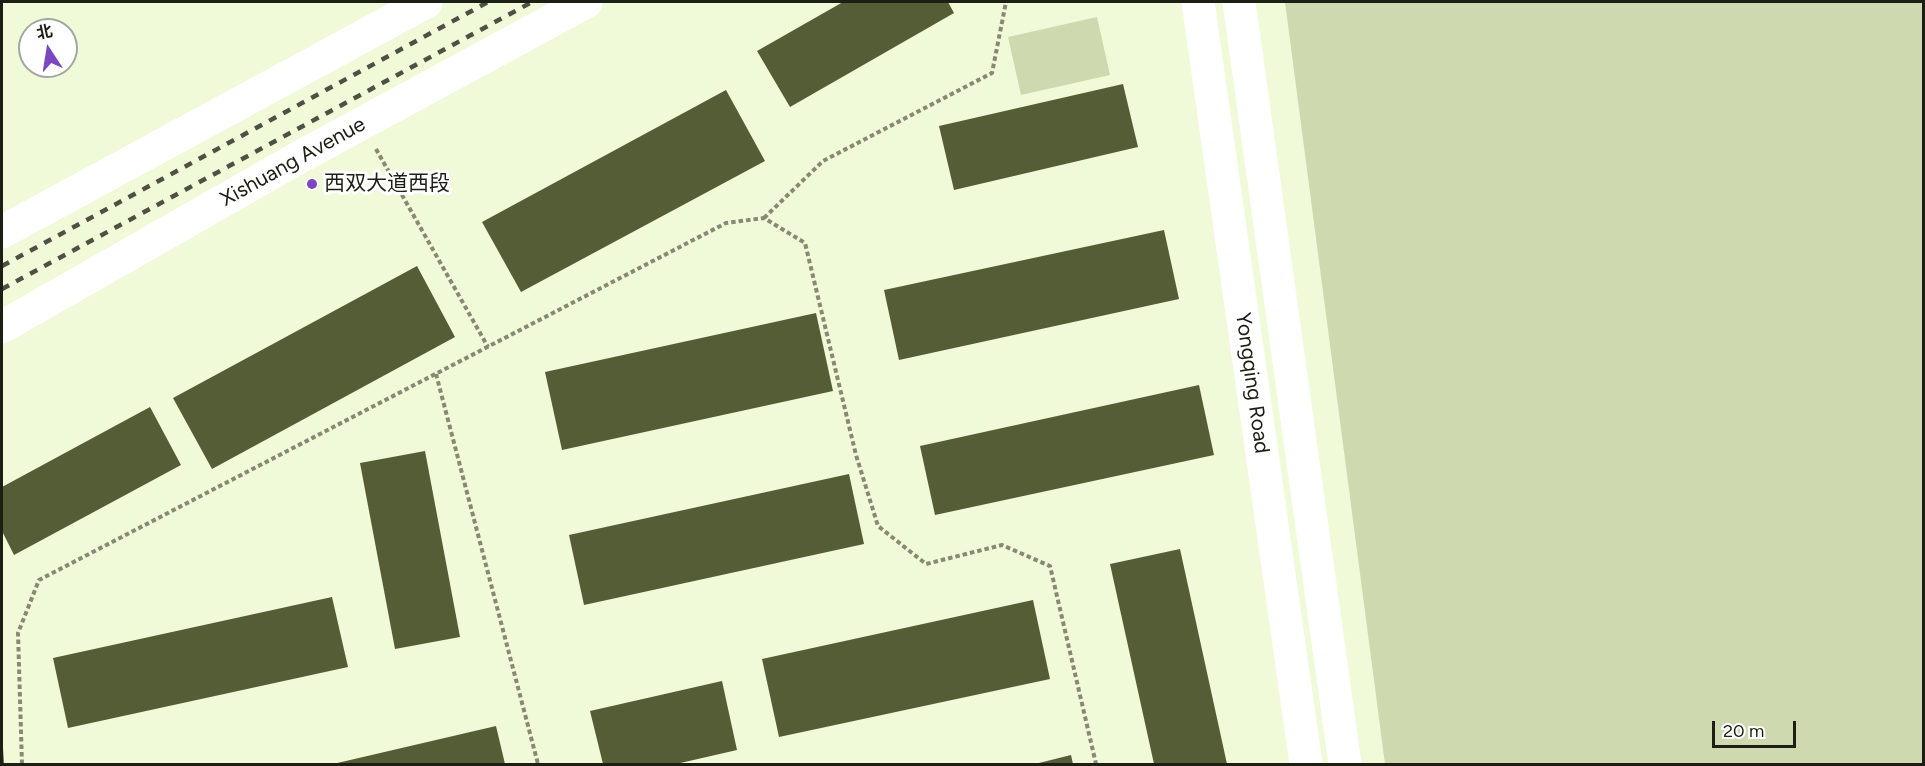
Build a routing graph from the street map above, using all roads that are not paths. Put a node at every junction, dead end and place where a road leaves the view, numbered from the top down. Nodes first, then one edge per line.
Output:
1 (426, 2) edge
2 (586, 2) edge
3 (1198, 2) edge
4 (1239, 2) edge
5 (87, 185) junction
6 (2, 221) edge
7 (2, 232) edge
8 (2, 327) edge
9 (1306, 765) edge
10 (1345, 765) edge

1 - 5 main road
2 - 8 main road, Xishuang Avenue
3 - 9 main road, Yongqing Road
4 - 10 main road, Yongqing Road
5 - 6 main road
5 - 7 main road

